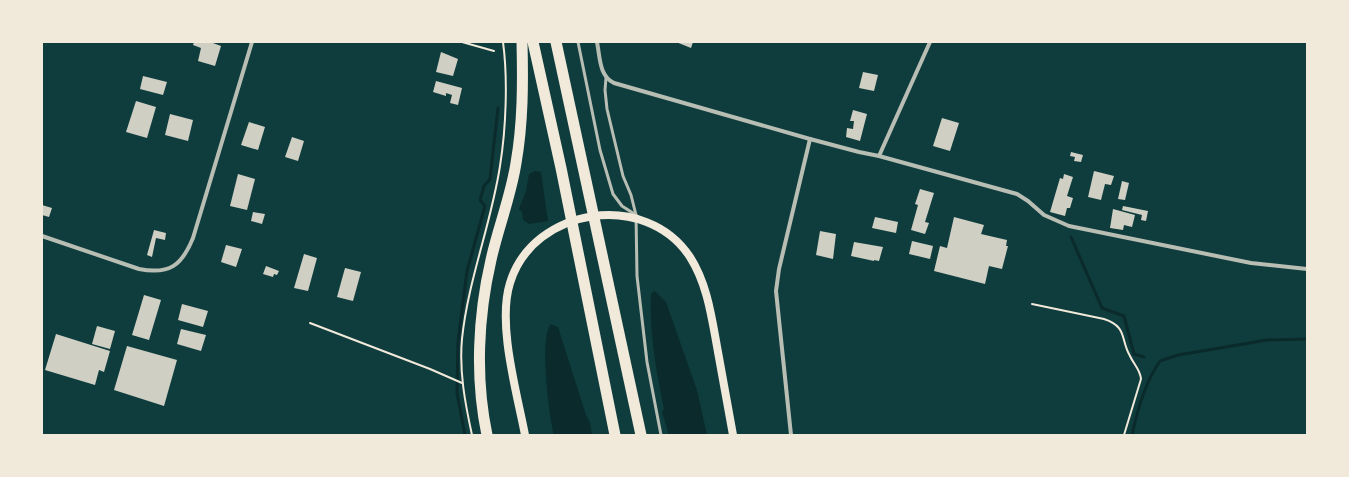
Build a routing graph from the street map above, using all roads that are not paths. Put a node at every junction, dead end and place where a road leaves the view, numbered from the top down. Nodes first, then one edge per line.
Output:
1 (252, 42) edge
2 (522, 42) edge
3 (533, 42) edge
4 (556, 42) edge
5 (578, 42) edge
6 (597, 42) edge
7 (930, 42) edge
8 (606, 78) junction
9 (810, 140) junction
10 (879, 156) junction
11 (636, 215) junction
12 (42, 236) edge
13 (1307, 269) edge
14 (488, 435) edge
15 (525, 435) edge
16 (615, 435) edge
17 (641, 435) edge
18 (661, 435) edge
19 (733, 435) edge
20 (791, 435) edge

1 - 12 street
2 - 14 highway
3 - 16 highway
4 - 17 highway
5 - 11 lane
6 - 8 street
7 - 10 street
8 - 9 street
8 - 11 lane
9 - 10 street
9 - 20 street
10 - 13 street
11 - 18 lane
15 - 19 main road

